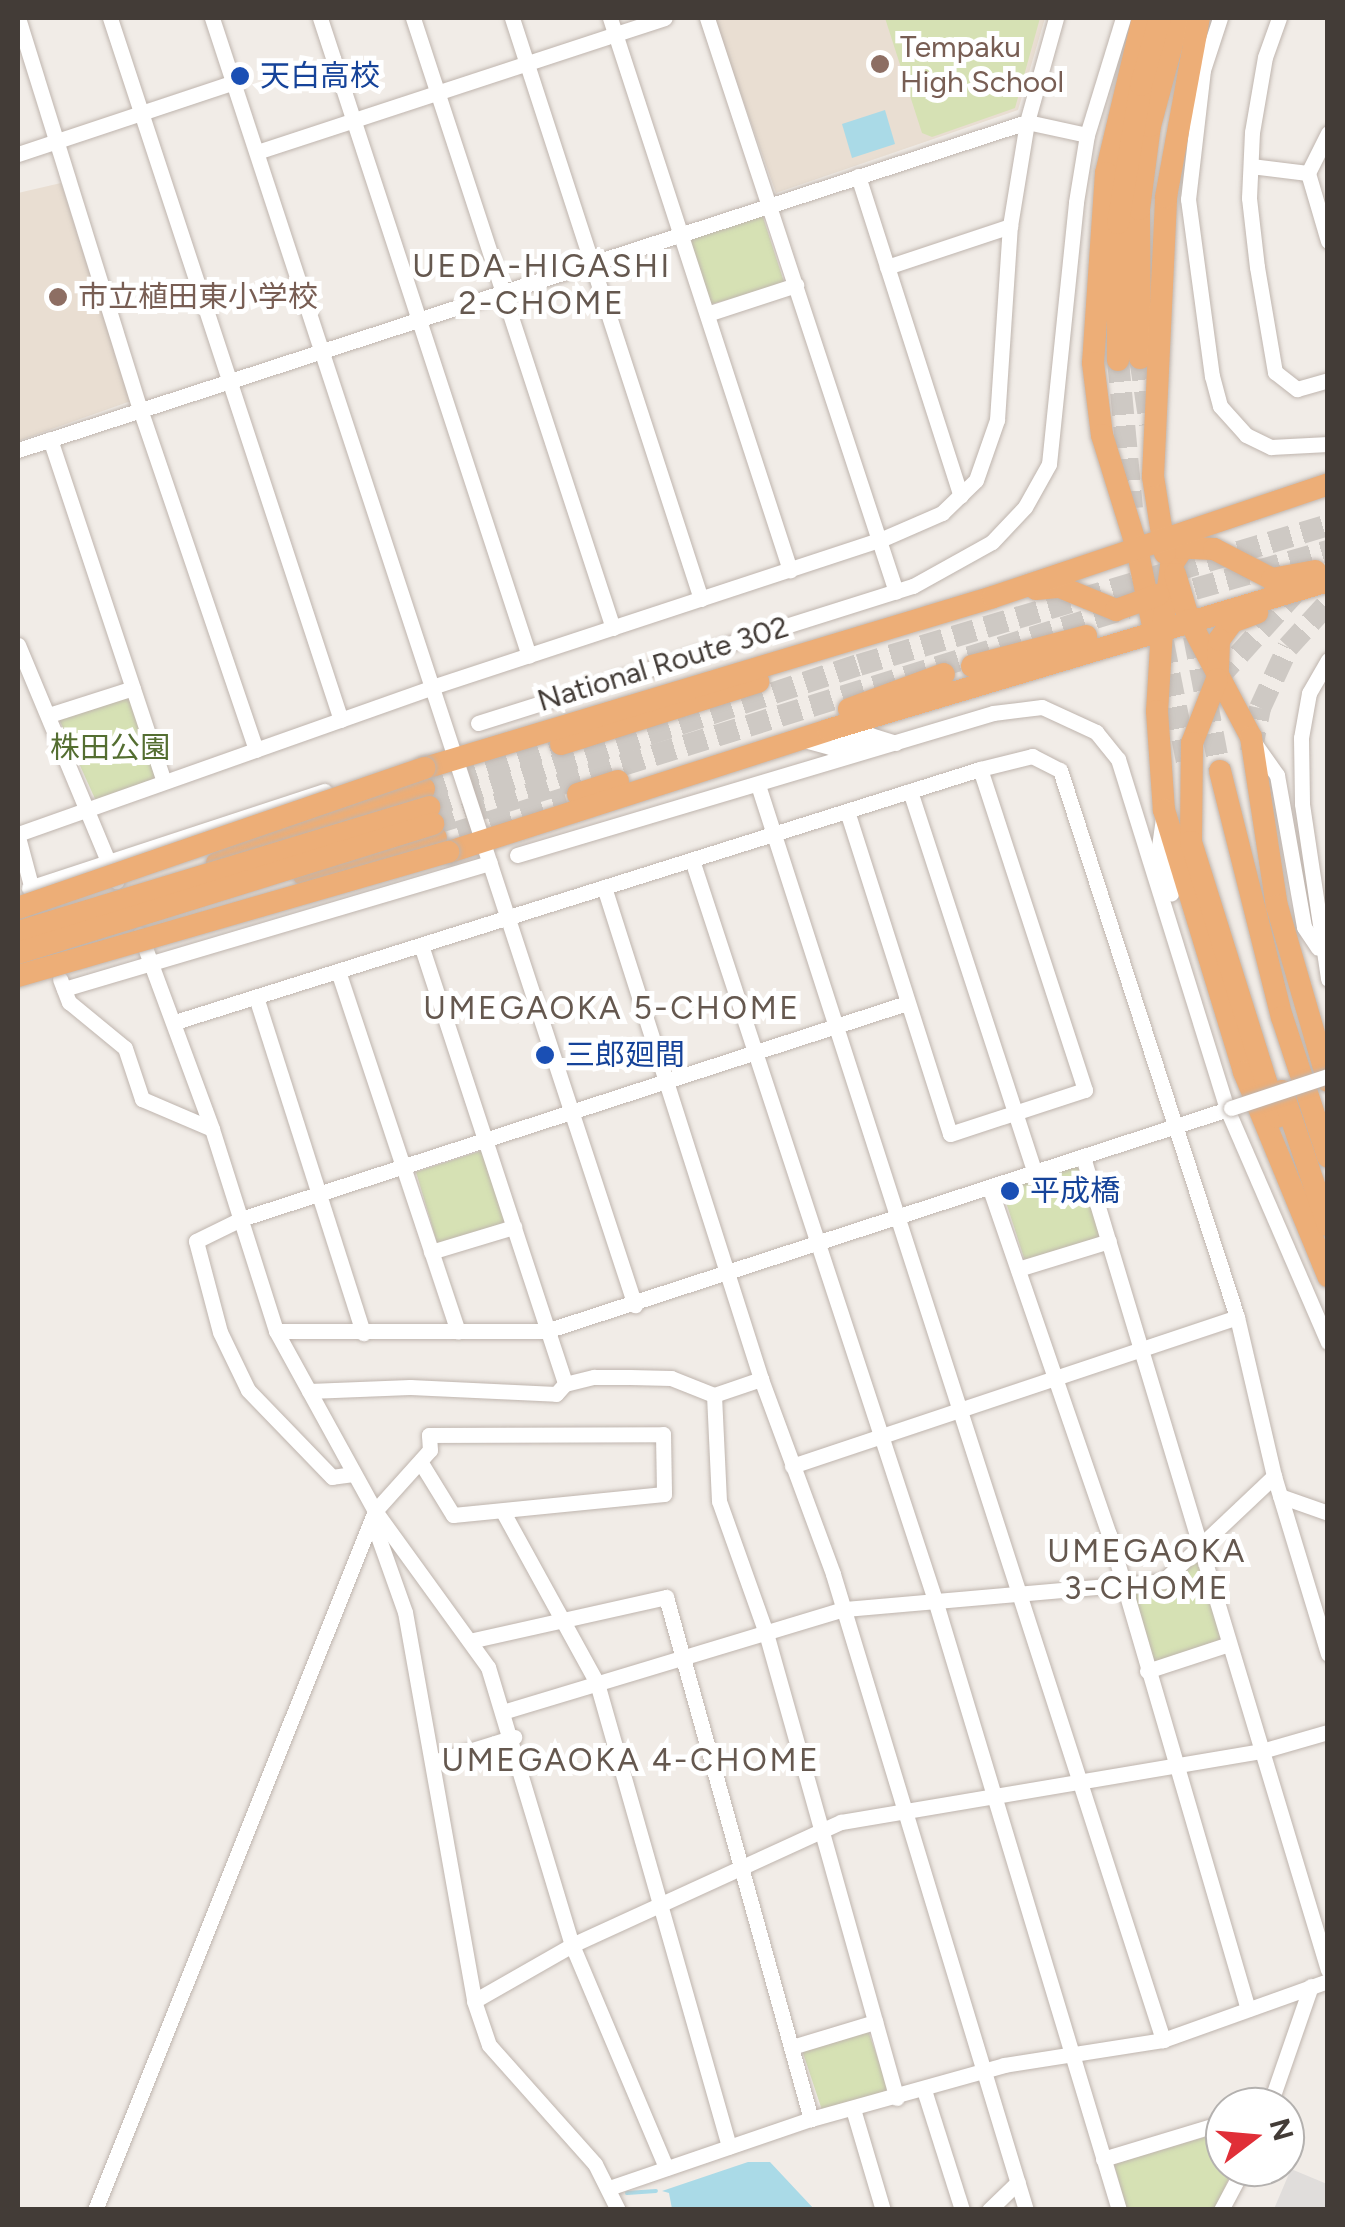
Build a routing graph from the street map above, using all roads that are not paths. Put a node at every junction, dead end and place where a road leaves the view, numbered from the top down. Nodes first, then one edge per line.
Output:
1 (18, 18) edge
2 (110, 18) edge
3 (212, 18) edge
4 (320, 18) edge
5 (414, 18) edge
6 (512, 18) edge
7 (665, 18) edge
8 (707, 18) edge
9 (1056, 18) edge
10 (1123, 18) edge
11 (1143, 18) edge
12 (1160, 18) edge
13 (1180, 18) edge
14 (1199, 18) edge
15 (1220, 18) edge
16 (1279, 18) edge
17 (613, 26) edge
18 (527, 63) junction
19 (234, 82) junction
20 (438, 92) junction
21 (141, 113) junction
22 (354, 120) junction
23 (1027, 122) junction
24 (1328, 133) edge
25 (1087, 134) junction
26 (58, 141) junction
27 (256, 152) junction
28 (18, 154) edge
29 (1251, 166) junction
30 (1308, 173) junction
31 (858, 176) junction
32 (769, 204) junction
33 (1010, 226) junction
34 (680, 234) junction
35 (1328, 241) edge
36 (592, 262) junction
37 (887, 267) junction
38 (796, 285) junction
39 (502, 290) junction
40 (706, 314) junction
41 (418, 318) junction
42 (321, 349) junction
43 (1328, 380) edge
44 (226, 381) junction
45 (140, 409) junction
46 (50, 439) junction
47 (1328, 444) edge
48 (18, 450) edge
49 (1328, 484) edge
50 (1328, 495) edge
51 (961, 496) junction
52 (1272, 505) junction
53 (880, 540) junction
54 (1176, 546) junction
55 (1137, 548) junction
56 (1328, 568) edge
57 (790, 570) junction
58 (1328, 581) edge
59 (896, 592) junction
60 (1328, 592) edge
61 (993, 597) junction
62 (701, 599) junction
63 (1158, 599) junction
64 (1189, 620) junction
65 (613, 628) junction
66 (1146, 632) junction
67 (842, 640) junction
68 (18, 645) edge
69 (529, 656) junction
70 (1328, 660) edge
71 (972, 666) dead end
72 (947, 673) dead end
73 (1217, 674) junction
74 (432, 687) junction
75 (133, 688) junction
76 (48, 715) junction
77 (341, 720) junction
78 (478, 723) dead end
79 (1250, 738) junction
80 (801, 739) junction
81 (896, 743) junction
82 (561, 744) tunnel mouth
83 (256, 750) junction
84 (454, 754) junction
85 (980, 769) junction
86 (1220, 771) tunnel mouth
87 (1246, 778) tunnel mouth
88 (1189, 781) tunnel mouth
89 (164, 782) junction
90 (758, 785) junction
91 (910, 791) junction
92 (578, 794) tunnel mouth
93 (1164, 810) junction
94 (847, 811) junction
95 (86, 812) junction
96 (433, 813) junction
97 (774, 834) junction
98 (18, 835) edge
99 (486, 852) junction
100 (518, 855) dead end
101 (692, 860) junction
102 (107, 861) junction
103 (604, 887) junction
104 (23, 898) edge
105 (508, 918) junction
106 (18, 932) edge
107 (421, 945) junction
108 (1175, 946) junction
109 (1321, 952) junction
110 (18, 953) edge
111 (152, 962) junction
112 (338, 971) junction
113 (18, 976) edge
114 (1328, 979) edge
115 (64, 989) junction
116 (256, 997) junction
117 (907, 1002) junction
118 (175, 1022) junction
119 (836, 1026) junction
120 (753, 1052) junction
121 (1328, 1078) edge
122 (665, 1081) junction
123 (1229, 1109) junction
124 (572, 1112) junction
125 (1012, 1114) junction
126 (1177, 1126) junction
127 (212, 1129) junction
128 (1328, 1131) edge
129 (486, 1140) junction
130 (1084, 1157) junction
131 (1328, 1157) edge
132 (404, 1166) junction
133 (1035, 1174) junction
134 (990, 1189) junction
135 (321, 1193) junction
136 (242, 1219) junction
137 (898, 1219) junction
138 (1328, 1225) edge
139 (514, 1228) junction
140 (1108, 1241) junction
141 (814, 1246) junction
142 (431, 1252) junction
143 (1018, 1269) junction
144 (1328, 1274) edge
145 (727, 1275) junction
146 (635, 1305) junction
147 (1237, 1317) junction
148 (546, 1331) junction
149 (276, 1332) junction
150 (458, 1332) junction
151 (364, 1333) junction
152 (1328, 1342) edge
153 (1141, 1349) junction
154 (1055, 1378) junction
155 (761, 1379) junction
156 (565, 1384) junction
157 (309, 1391) junction
158 (714, 1395) junction
159 (960, 1410) junction
160 (878, 1437) junction
161 (421, 1462) junction
162 (792, 1466) junction
163 (353, 1474) junction
164 (1274, 1476) junction
165 (1280, 1496) junction
166 (503, 1512) junction
167 (1328, 1513) edge
168 (374, 1518) junction
169 (1200, 1544) junction
170 (1124, 1584) junction
171 (1018, 1589) junction
172 (935, 1600) junction
173 (844, 1609) junction
174 (560, 1618) junction
175 (766, 1633) junction
176 (474, 1640) junction
177 (1230, 1644) junction
178 (1328, 1654) edge
179 (681, 1658) junction
180 (1147, 1671) junction
181 (597, 1683) junction
182 (506, 1711) junction
183 (1328, 1732) edge
184 (514, 1737) junction
185 (1262, 1750) junction
186 (436, 1761) junction
187 (1172, 1766) junction
188 (1080, 1782) junction
189 (996, 1797) junction
190 (904, 1811) junction
191 (821, 1830) junction
192 (742, 1868) junction
193 (661, 1906) junction
194 (572, 1945) junction
195 (1328, 1970) edge
196 (1320, 1984) edge
197 (474, 2001) junction
198 (1248, 2009) junction
199 (875, 2022) junction
200 (1163, 2040) junction
201 (792, 2047) junction
202 (1074, 2058) junction
203 (986, 2073) junction
204 (1276, 2087) edge
205 (924, 2090) junction
206 (897, 2098) junction
207 (853, 2109) junction
208 (812, 2119) junction
209 (1205, 2128) edge
210 (729, 2148) junction
211 (1102, 2159) junction
212 (666, 2168) junction
213 (1018, 2182) junction
214 (1234, 2187) edge
215 (608, 2188) junction
216 (95, 2210) edge
217 (618, 2210) edge
218 (883, 2210) edge
219 (962, 2210) edge
220 (988, 2210) edge
221 (1026, 2210) edge
222 (1118, 2210) edge
223 (1222, 2210) edge

1 - 26 street
2 - 21 street
3 - 19 street
4 - 22 street
5 - 20 street
6 - 18 street
7 - 17 street
8 - 32 street
9 - 23 street
10 - 25 street
11 - 55 highway
12 - 13 highway
14 - 54 highway
15 - 47 street
16 - 29 street
17 - 18 street
17 - 34 street
18 - 20 street
18 - 36 street
19 - 21 street
19 - 27 street
20 - 22 street
20 - 39 street
21 - 26 street
21 - 44 street
22 - 27 street
22 - 41 street
23 - 25 street
23 - 31 street
23 - 33 street
24 - 30 street
25 - 59 street
26 - 28 street
26 - 45 street
27 - 42 street
29 - 30 street
29 - 43 street
30 - 35 street
31 - 32 street
31 - 37 street
32 - 34 street
32 - 38 street
33 - 37 street
33 - 51 street
34 - 36 street
34 - 40 street
36 - 39 street
36 - 62 street
37 - 51 street
38 - 40 street
38 - 53 street
39 - 41 street
39 - 65 street
40 - 57 street
41 - 42 street
41 - 69 street
42 - 44 street
42 - 74 street
44 - 45 street
44 - 77 street
45 - 46 street
45 - 83 street
46 - 48 street
46 - 75 street
49 - 52 highway, National Route 302
50 - 52 highway
51 - 53 street
52 - 54 highway, National Route 302
53 - 57 street
53 - 59 street
54 - 55 highway, National Route 302
54 - 56 highway
54 - 63 highway
54 - 64 highway
55 - 61 highway, National Route 302
55 - 63 highway
57 - 62 street
58 - 64 highway, National Route 302
59 - 78 street
60 - 73 highway
61 - 63 highway
61 - 67 highway, National Route 302
62 - 65 street
63 - 64 highway
63 - 66 highway
64 - 66 highway, National Route 302
64 - 73 highway
65 - 69 street
66 - 71 highway
66 - 80 highway, National Route 302
66 - 93 highway
67 - 82 highway
67 - 84 highway, National Route 302
68 - 76 street
69 - 74 street
70 - 109 street
72 - 92 highway
73 - 79 highway
73 - 144 highway
74 - 77 street
74 - 84 street
75 - 76 street
75 - 89 street
76 - 95 street
77 - 83 street
79 - 109 street
79 - 121 highway
80 - 81 street
80 - 99 highway, National Route 302
81 - 90 street
81 - 108 street
83 - 89 street
84 - 96 highway, National Route 302
84 - 99 street
84 - 102 street
85 - 91 street
85 - 125 street
85 - 126 street
86 - 131 highway
87 - 128 highway
88 - 138 highway
89 - 95 street
90 - 97 street
90 - 100 street
91 - 94 street
91 - 125 street
93 - 108 street
93 - 144 highway
94 - 97 street
94 - 117 street
95 - 98 street
95 - 102 street
96 - 99 highway, National Route 302
96 - 104 highway, National Route 302, bridge
96 - 106 highway, bridge
96 - 110 highway, bridge
96 - 113 highway, National Route 302, bridge
97 - 101 street
97 - 119 street
98 - 104 street
99 - 105 street
99 - 111 street
101 - 103 street
101 - 120 street
102 - 104 street
102 - 111 street
103 - 105 street
103 - 122 street
104 - 115 street
105 - 107 street
105 - 124 street
107 - 112 street
107 - 129 street
108 - 123 street
109 - 114 street
111 - 115 street
111 - 118 street
112 - 116 street
112 - 132 street
115 - 127 street
116 - 118 street
116 - 135 street
117 - 119 street
117 - 125 street
118 - 127 street
119 - 120 street
119 - 137 street
120 - 122 street
120 - 141 street
121 - 123 street, bridge
122 - 124 street
122 - 145 street
123 - 126 street
123 - 152 street
124 - 129 street
124 - 146 street
125 - 133 street
126 - 130 street
126 - 147 street
127 - 136 street
129 - 132 street
129 - 139 street
130 - 133 street
130 - 140 street
132 - 135 street
132 - 142 street
133 - 134 street
134 - 137 street
134 - 143 street
135 - 136 street
135 - 151 street
136 - 149 street
136 - 163 street
137 - 141 street
137 - 159 street
139 - 142 street
139 - 148 street
140 - 143 street
140 - 153 street
141 - 145 street
141 - 160 street
142 - 150 street
143 - 154 street
145 - 146 street
145 - 155 street
146 - 148 street
147 - 153 street
147 - 164 street
148 - 150 street
148 - 156 street
149 - 151 street
149 - 157 street
150 - 151 street
153 - 154 street
153 - 169 street
154 - 159 street
154 - 170 street
155 - 158 street
155 - 162 street
156 - 157 street
156 - 158 street
157 - 163 street
158 - 175 street
159 - 160 street
159 - 171 street
160 - 162 street
160 - 172 street
161 - 166 street
161 - 166 street
161 - 168 street
162 - 173 street
163 - 168 street
164 - 165 street
164 - 169 street
165 - 167 street
165 - 178 street
166 - 174 street
168 - 176 street
168 - 186 street
168 - 216 street
169 - 170 street
169 - 177 street
170 - 171 street
170 - 180 street
171 - 172 street
171 - 188 street
172 - 173 street
172 - 189 street
173 - 175 street
173 - 190 street
174 - 176 street
174 - 179 street
174 - 181 street
175 - 179 street
175 - 191 street
176 - 182 street
177 - 180 street
177 - 185 street
179 - 181 street
179 - 192 street
180 - 187 street
181 - 182 street
181 - 193 street
182 - 184 street
183 - 185 street
184 - 186 street
184 - 194 street
185 - 187 street
185 - 195 street
186 - 197 street
187 - 188 street
187 - 198 street
188 - 189 street
188 - 200 street
189 - 190 street
189 - 202 street
190 - 191 street
190 - 203 street
191 - 192 street
191 - 199 street
192 - 193 street
192 - 201 street
193 - 194 street
193 - 210 street
194 - 197 street
194 - 212 street
196 - 198 street
196 - 204 street
197 - 215 street
198 - 200 street
199 - 201 street
199 - 206 street
200 - 202 street
201 - 208 street
202 - 203 street
202 - 211 street
203 - 205 street
203 - 213 street
205 - 206 street
205 - 219 street
206 - 207 street
207 - 208 street
207 - 218 street
208 - 210 street
209 - 211 street
210 - 212 street
211 - 222 street
212 - 215 street
213 - 220 street
213 - 221 street
214 - 223 street
215 - 217 street

